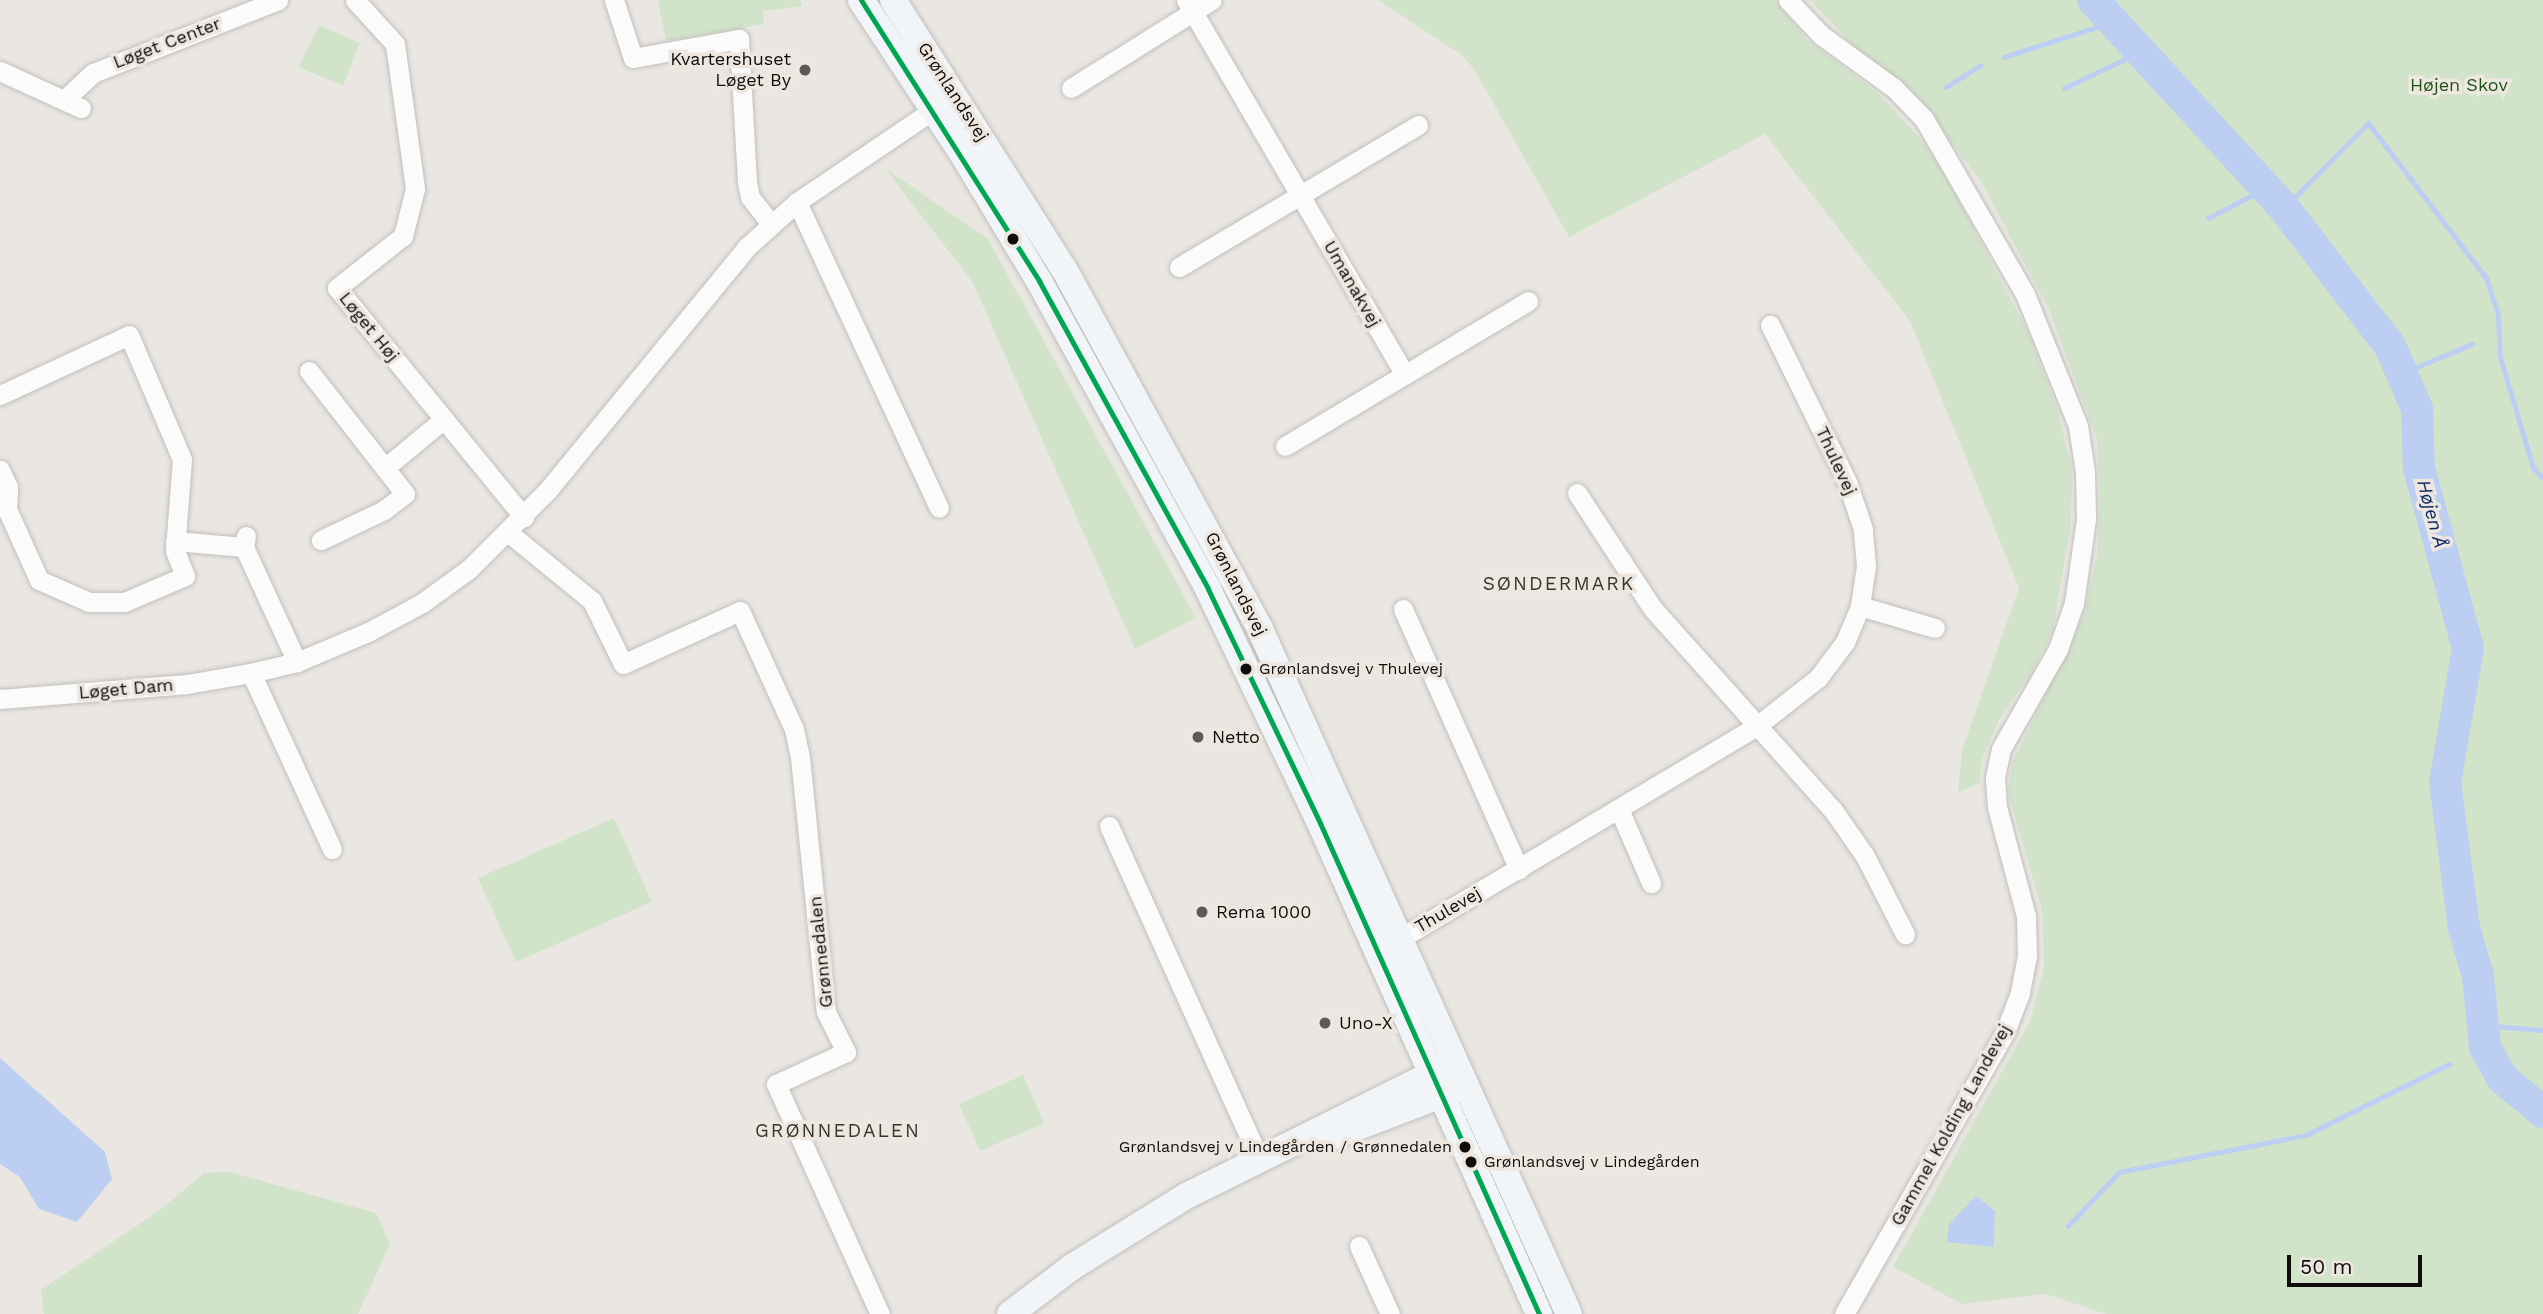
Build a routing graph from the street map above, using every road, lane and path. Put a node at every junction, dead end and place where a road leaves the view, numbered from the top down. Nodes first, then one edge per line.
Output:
1 (278, 0) edge
2 (355, 0) edge
3 (614, 0) edge
4 (893, 0) edge
5 (1212, 0) edge
6 (1788, 0) edge
7 (868, 3) edge
8 (1189, 6) edge
9 (0, 71) edge
10 (1071, 88) dead end
11 (956, 97) junction
12 (932, 110) junction
13 (1418, 125) dead end
14 (1299, 193) junction
15 (797, 202) junction
16 (771, 224) junction
17 (1179, 267) dead end
18 (1528, 301) dead end
19 (1770, 325) dead end
20 (309, 370) dead end
21 (1405, 375) junction
22 (0, 395) edge
23 (444, 419) junction
24 (1285, 446) dead end
25 (386, 467) junction
26 (0, 470) edge
27 (1577, 493) dead end
28 (939, 508) dead end
29 (524, 517) junction
30 (509, 533) junction
31 (321, 540) dead end
32 (175, 541) junction
33 (1860, 606) junction
34 (1403, 609) dead end
35 (1935, 628) dead end
36 (297, 662) junction
37 (251, 673) junction
38 (0, 699) edge
39 (1758, 725) junction
40 (1619, 809) junction
41 (1109, 826) dead end
42 (332, 849) dead end
43 (1519, 869) junction
44 (1651, 883) dead end
45 (1905, 934) dead end
46 (1401, 936) junction
47 (1375, 947) junction
48 (1459, 1075) junction
49 (1435, 1085) junction
50 (1265, 1158) junction
51 (1359, 1247) dead end
52 (880, 1314) edge
53 (1010, 1314) edge
54 (1390, 1314) edge
55 (1539, 1314) edge
56 (1569, 1314) edge
57 (1844, 1314) edge

1 - 9 street, Løget Center
2 - 23 street, Løget Høj
3 - 16 street
4 - 11 street, Grønlandsvej
5 - 8 street
6 - 57 street, Gammel Kolding Landevej
7 - 12 street, Grønlandsvej
8 - 10 street
8 - 14 street, Umanakvej
11 - 12 street
11 - 46 street, Grønlandsvej
12 - 15 street
12 - 47 street, Grønlandsvej
13 - 14 street
14 - 17 street
14 - 21 street, Umanakvej
15 - 16 street
15 - 28 street
16 - 29 street
18 - 21 street
19 - 33 street, Thulevej
20 - 25 street
21 - 24 street
22 - 32 street
23 - 25 street
23 - 29 street, Løget Høj
25 - 31 street
26 - 32 street
27 - 39 street
29 - 30 street
30 - 36 street
30 - 52 street, Grønnedalen
32 - 36 street
33 - 35 street
33 - 39 street, Thulevej
34 - 43 street
36 - 37 street
37 - 38 street, Løget Dam
37 - 42 street
39 - 40 street, Thulevej
39 - 45 street
40 - 43 street, Thulevej
40 - 44 street
41 - 50 street
43 - 46 street, Thulevej
46 - 47 street, Thulevej
46 - 48 street, Grønlandsvej
47 - 49 street, Grønlandsvej
48 - 49 street
48 - 56 street, Grønlandsvej
49 - 50 street
49 - 55 street, Grønlandsvej
50 - 53 street
51 - 54 street

